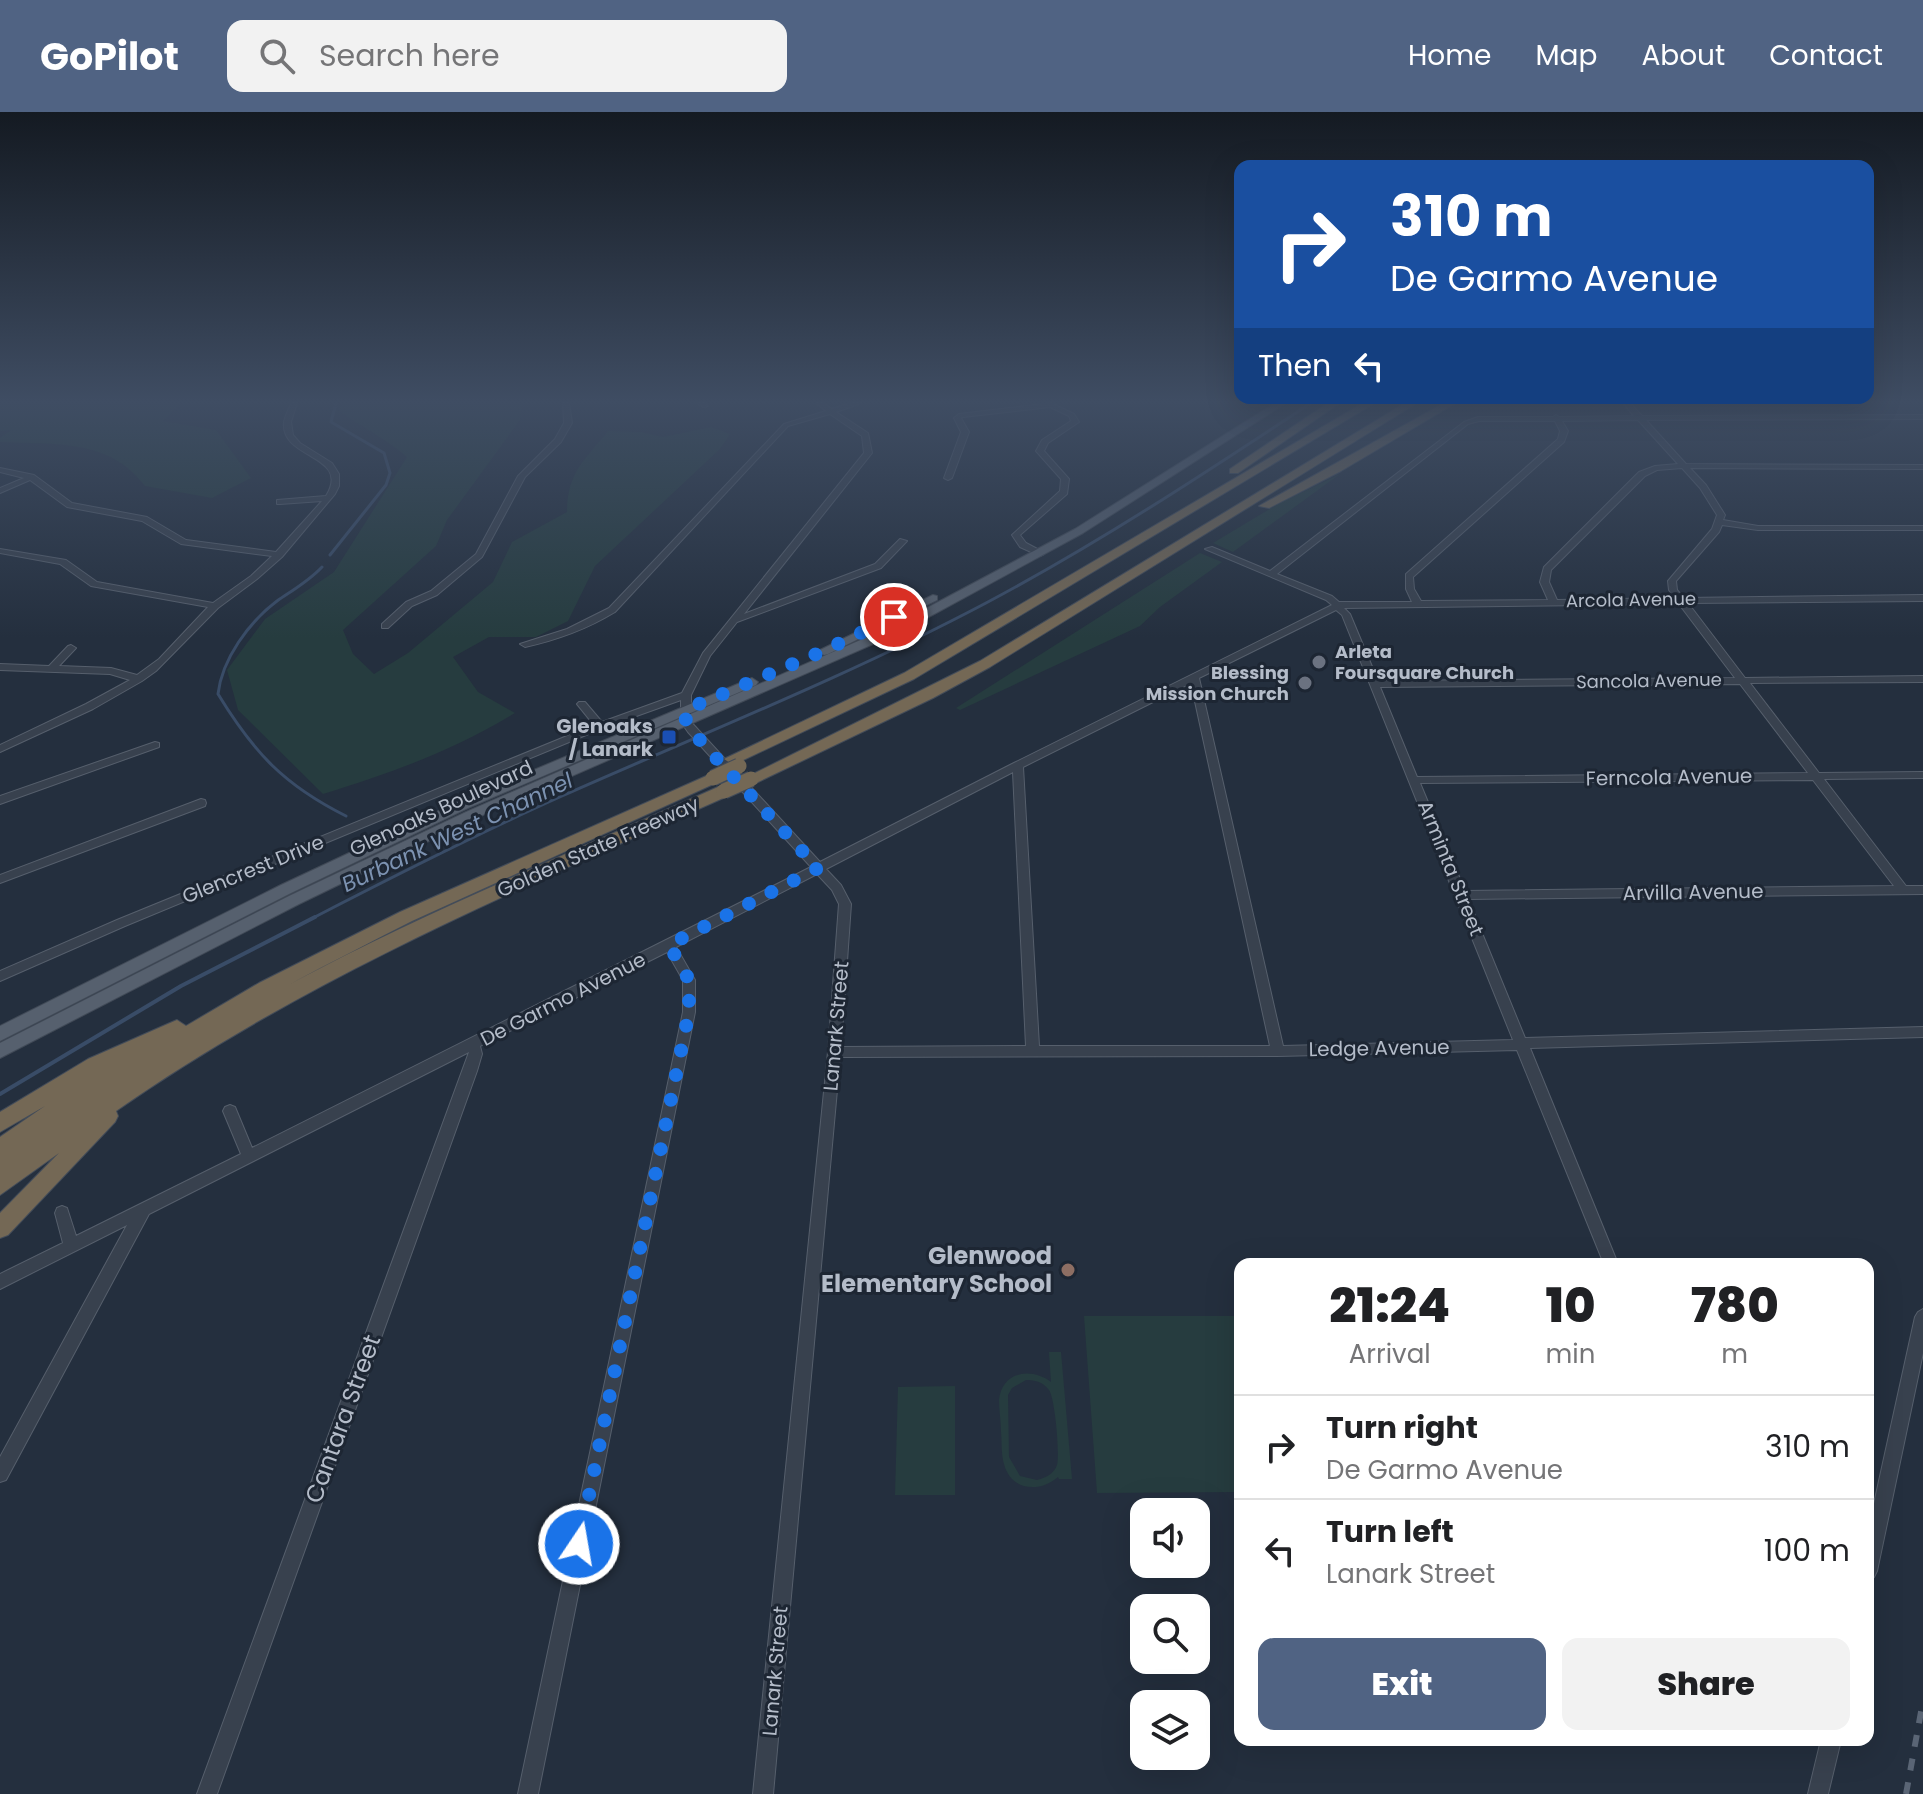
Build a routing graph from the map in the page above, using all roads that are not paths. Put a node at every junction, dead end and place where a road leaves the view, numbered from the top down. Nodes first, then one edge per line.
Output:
1 (21, 481) edge
2 (37, 481) edge
3 (335, 481) edge
4 (519, 481) edge
5 (733, 481) edge
6 (846, 481) edge
7 (1064, 481) edge
8 (1147, 481) edge
9 (1222, 481) edge
10 (1237, 481) edge
11 (1247, 481) edge
12 (1284, 481) edge
13 (1312, 481) edge
14 (1391, 481) edge
15 (1515, 481) edge
16 (1635, 481) edge
17 (1696, 481) edge
18 (0, 491) edge
19 (1269, 491) junction
20 (328, 498) junction
21 (280, 502) dead end
22 (1197, 505) junction
23 (1217, 523) junction
24 (1718, 526) junction
25 (1923, 528) edge
26 (903, 541) dead end
27 (1209, 549) dead end
28 (0, 551) edge
29 (1035, 551) junction
30 (279, 555) junction
31 (1272, 574) junction
32 (1923, 598) edge
33 (1680, 600) junction
34 (1553, 601) junction
35 (1417, 602) junction
36 (1339, 605) junction
37 (215, 606) junction
38 (737, 619) junction
39 (385, 626) dead end
40 (525, 644) dead end
41 (71, 648) dead end
42 (0, 667) edge
43 (52, 668) junction
44 (1194, 677) junction
45 (139, 679) junction
46 (1923, 679) edge
47 (1742, 680) junction
48 (1376, 684) junction
49 (582, 704) dead end
50 (687, 714) junction
51 (600, 726) junction
52 (155, 745) dead end
53 (0, 749) edge
54 (1018, 765) junction
55 (742, 769) junction
56 (1923, 775) edge
57 (1817, 776) junction
58 (1416, 780) junction
59 (715, 781) junction
60 (0, 800) edge
61 (201, 803) dead end
62 (818, 868) junction
63 (0, 879) edge
64 (1903, 890) junction
65 (1923, 890) edge
66 (1463, 895) junction
67 (669, 945) junction
68 (0, 976) edge
69 (177, 1028) junction
70 (1923, 1032) edge
71 (0, 1034) edge
72 (473, 1043) junction
73 (1521, 1044) junction
74 (0, 1051) edge
75 (1033, 1051) junction
76 (1278, 1051) junction
77 (834, 1052) junction
78 (132, 1090) junction
79 (230, 1111) dead end
80 (0, 1123) edge
81 (0, 1148) edge
82 (248, 1155) junction
83 (0, 1164) edge
84 (0, 1172) edge
85 (0, 1185) edge
86 (144, 1209) junction
87 (62, 1213) dead end
88 (0, 1228) edge
89 (71, 1246) junction
90 (1609, 1258) edge
91 (0, 1282) edge
92 (1923, 1317) edge
93 (0, 1474) edge
94 (1874, 1543) edge
95 (1827, 1746) edge
96 (207, 1794) edge
97 (528, 1794) edge
98 (763, 1794) edge
99 (1818, 1794) edge

1 - 18 street
2 - 30 street
3 - 20 street
4 - 39 street
5 - 40 street
6 - 38 street
7 - 29 street
8 - 29 main road, Glenoaks Boulevard
9 - 22 highway
10 - 22 highway, Golden State Freeway
11 - 55 highway
12 - 19 highway, Golden State Freeway
13 - 23 highway
14 - 31 street
15 - 35 street
16 - 34 street
17 - 24 street
19 - 23 highway, Golden State Freeway
19 - 55 highway
20 - 21 street
20 - 30 street
22 - 55 highway, Golden State Freeway
23 - 55 highway, Golden State Freeway
24 - 25 street
24 - 33 street
26 - 38 street
27 - 31 street
28 - 37 street
29 - 50 main road, Glenoaks Boulevard
30 - 37 street
31 - 36 street
32 - 33 street, Arcola Avenue
33 - 34 street, Arcola Avenue
33 - 47 street
34 - 35 street, Arcola Avenue
35 - 36 street, Arcola Avenue
36 - 44 street, De Garmo Avenue
36 - 48 street, Arminta Street
37 - 45 street
38 - 50 street
41 - 43 street
42 - 43 street
43 - 45 street
44 - 54 street, De Garmo Avenue
44 - 76 street
45 - 53 street
46 - 47 street, Sancola Avenue
47 - 48 street, Sancola Avenue
47 - 57 street
48 - 58 street, Arminta Street
49 - 51 street
50 - 51 street, Glencrest Drive
50 - 62 street, Lanark Street
50 - 71 main road, Glenoaks Boulevard
50 - 74 main road, Glenoaks Boulevard
51 - 68 street, Glencrest Drive
52 - 60 street
54 - 62 street, De Garmo Avenue
54 - 75 street
55 - 59 highway, Golden State Freeway, bridge
55 - 59 highway, Golden State Freeway
56 - 57 street, Ferncola Avenue
57 - 58 street, Ferncola Avenue
57 - 64 street
58 - 66 street, Arminta Street
59 - 69 highway, Golden State Freeway
59 - 78 highway, Golden State Freeway
59 - 83 highway
59 - 84 highway
61 - 63 street
62 - 67 street, De Garmo Avenue
62 - 77 street, Lanark Street
64 - 65 street, Arvilla Avenue
64 - 66 street, Arvilla Avenue
66 - 73 street, Arminta Street
67 - 72 street, De Garmo Avenue
67 - 97 street
69 - 80 highway
69 - 81 highway, Golden State Freeway
70 - 73 street, Ledge Avenue
72 - 82 street, De Garmo Avenue
72 - 96 street, Cantara Street
73 - 76 street, Ledge Avenue
73 - 90 street, Arminta Street
75 - 76 street, Ledge Avenue
75 - 77 street, Ledge Avenue
77 - 98 street, Lanark Street
78 - 85 highway, Golden State Freeway
78 - 88 highway
79 - 82 street
82 - 86 street, De Garmo Avenue
86 - 89 street, De Garmo Avenue
86 - 93 street
87 - 89 street
89 - 91 street, De Garmo Avenue
92 - 94 street
95 - 99 street

